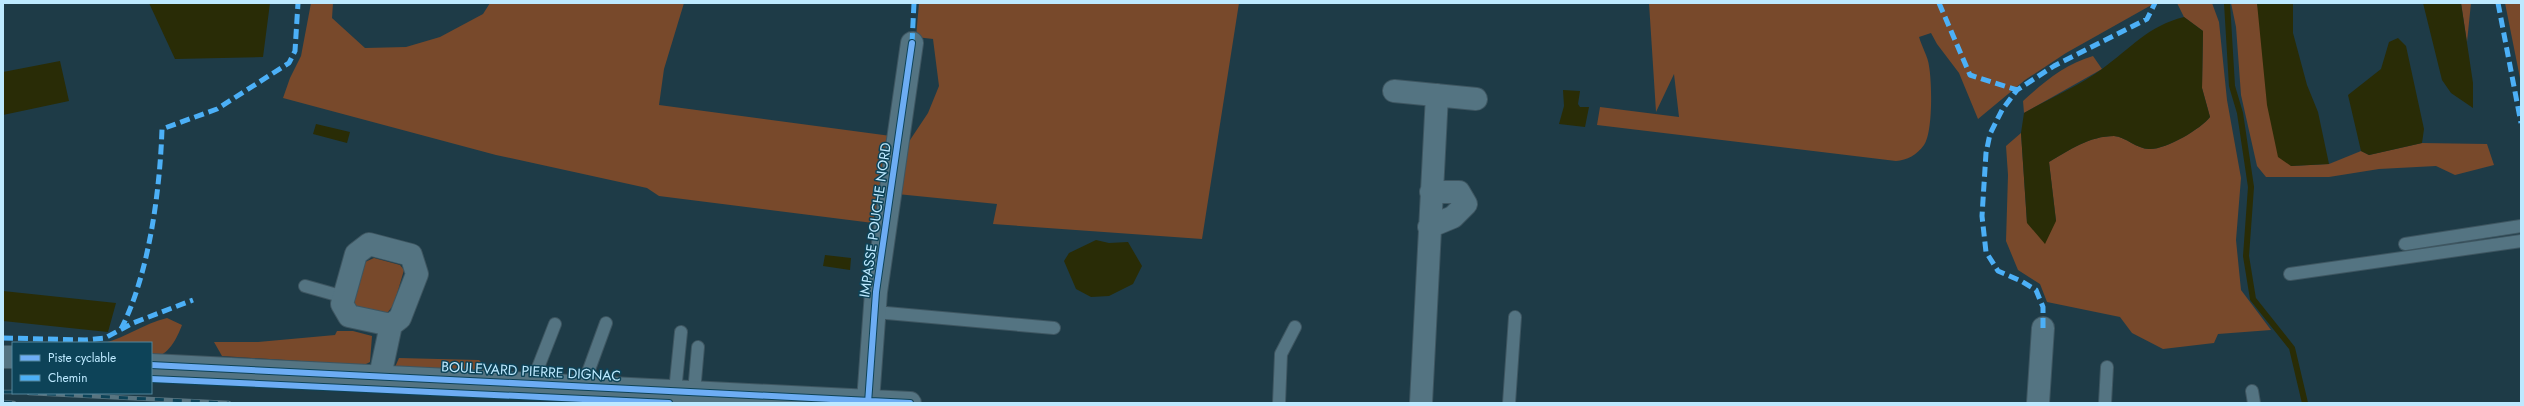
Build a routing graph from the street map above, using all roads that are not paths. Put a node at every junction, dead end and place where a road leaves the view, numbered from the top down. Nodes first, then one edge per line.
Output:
1 (912, 42) dead end
2 (1394, 90) dead end
3 (1437, 95) junction
4 (1476, 98) dead end
5 (1431, 192) junction
6 (2521, 226) edge
7 (1429, 227) junction
8 (2521, 241) edge
9 (2405, 244) dead end
10 (2290, 274) dead end
11 (305, 286) dead end
12 (344, 297) junction
13 (875, 312) junction
14 (1515, 317) dead end
15 (606, 323) dead end
16 (555, 324) dead end
17 (391, 325) junction
18 (1295, 327) dead end
19 (1054, 328) dead end
20 (2043, 328) dead end
21 (681, 332) dead end
22 (698, 347) dead end
23 (152, 365) edge
24 (2107, 367) dead end
25 (380, 376) junction
26 (532, 383) junction
27 (583, 386) junction
28 (685, 391) junction
29 (2252, 391) dead end
30 (868, 401) junction
31 (910, 403) edge
32 (1279, 403) edge
33 (1421, 403) edge
34 (1509, 403) edge
35 (2038, 403) edge
36 (2105, 403) edge
37 (2254, 403) edge

1 - 13 street, IMPASSE POUCHE NORD
2 - 3 street
3 - 4 street
3 - 5 street
5 - 7 street
5 - 7 street
6 - 9 lane
7 - 33 street
8 - 10 lane
11 - 12 lane
12 - 17 street
12 - 17 street
13 - 19 lane
13 - 30 street, IMPASSE POUCHE NORD
14 - 34 lane
15 - 27 lane
16 - 26 lane
17 - 25 street
18 - 32 lane
20 - 35 street
21 - 28 lane
22 - 28 lane
23 - 25 street, BOULEVARD PIERRE DIGNAC
24 - 36 lane
25 - 26 street, BOULEVARD PIERRE DIGNAC
26 - 27 street, BOULEVARD PIERRE DIGNAC
27 - 28 street, BOULEVARD PIERRE DIGNAC
28 - 30 street, BOULEVARD PIERRE DIGNAC
29 - 37 lane
30 - 31 street, BOULEVARD PIERRE DIGNAC

